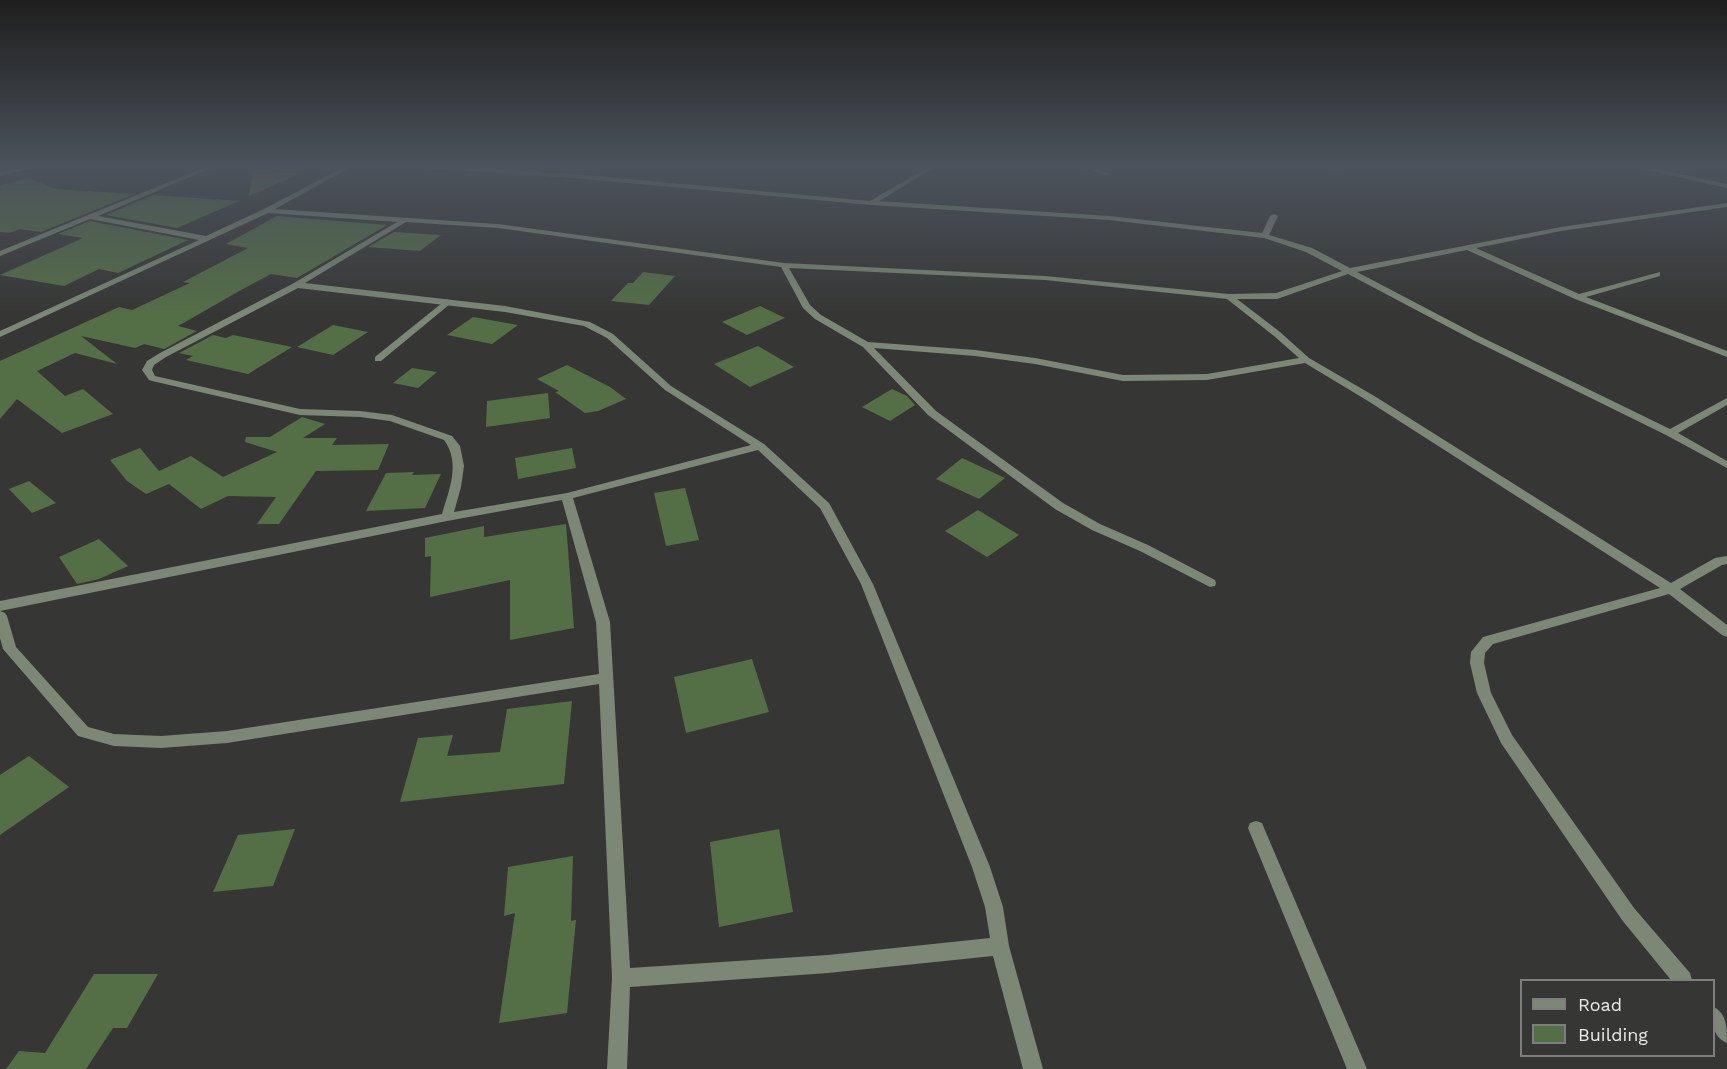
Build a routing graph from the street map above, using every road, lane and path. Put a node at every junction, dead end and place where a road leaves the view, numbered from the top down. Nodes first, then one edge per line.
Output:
1 (259, 216) edge
2 (344, 216) edge
3 (1075, 216) edge
4 (1274, 216) dead end
5 (1655, 216) edge
6 (89, 217) joint
7 (406, 219) junction
8 (1265, 236) junction
9 (208, 239) junction
10 (1467, 247) junction
11 (0, 254) edge
12 (784, 265) junction
13 (1349, 270) junction
14 (1657, 274) dead end
15 (297, 285) junction
16 (1229, 297) junction
17 (1578, 297) junction
18 (447, 302) junction
19 (0, 334) edge
20 (866, 345) junction
21 (1727, 354) edge
22 (378, 359) dead end
23 (1306, 360) junction
24 (1727, 401) edge
25 (1670, 433) junction
26 (759, 446) junction
27 (1727, 465) edge
28 (567, 496) junction
29 (447, 517) junction
30 (1727, 560) edge
31 (1210, 583) dead end
32 (1671, 588) junction
33 (0, 606) edge
34 (0, 616) edge
35 (1727, 632) edge
36 (606, 678) junction
37 (1256, 828) dead end
38 (1000, 946) junction
39 (621, 978) junction
40 (1681, 979) edge
41 (1715, 1019) edge
42 (1727, 1033) edge
43 (617, 1069) edge
44 (1033, 1069) edge
45 (1357, 1069) edge

1 - 9 street
2 - 7 street
3 - 8 street
4 - 8 street
5 - 10 street
6 - 9 street
6 - 11 street
7 - 12 street
7 - 15 street
8 - 13 street
9 - 19 street
10 - 13 street
10 - 17 street
12 - 16 street
12 - 20 street
13 - 16 street
13 - 25 street
14 - 17 street
15 - 18 street
15 - 29 street
16 - 23 street
17 - 21 street
18 - 22 street
18 - 26 street
20 - 23 street
20 - 31 street
23 - 32 street
24 - 25 street
25 - 27 street
26 - 28 street
26 - 38 street
28 - 29 street
28 - 36 street
29 - 33 street
30 - 32 street
32 - 35 street
32 - 40 street
34 - 36 street
36 - 39 street
37 - 45 street
38 - 39 street
38 - 44 street
39 - 43 street
41 - 42 street

